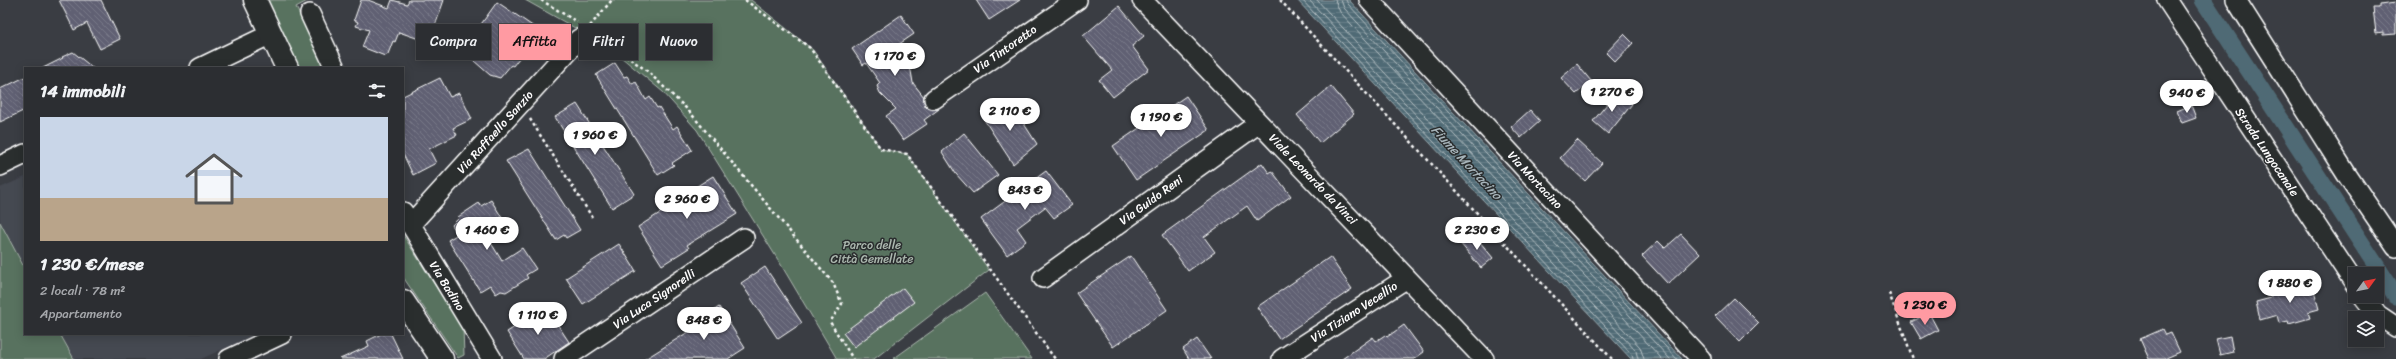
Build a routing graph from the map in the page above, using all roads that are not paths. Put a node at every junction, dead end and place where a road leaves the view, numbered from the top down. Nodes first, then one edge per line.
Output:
1 (255, 0) edge
2 (1077, 0) edge
3 (1142, 0) edge
4 (1369, 0) edge
5 (2167, 0) edge
6 (2236, 0) edge
7 (310, 14) dead end
8 (271, 34) junction
9 (579, 38) edge
10 (202, 67) edge
11 (287, 67) edge
12 (335, 67) edge
13 (934, 99) dead end
14 (1259, 123) junction
15 (24, 154) edge
16 (0, 166) edge
17 (406, 218) edge
18 (744, 238) dead end
19 (2396, 247) edge
20 (2348, 273) edge
21 (1043, 278) dead end
22 (1407, 278) junction
23 (404, 302) edge
24 (2369, 303) edge
25 (2396, 327) edge
26 (280, 335) edge
27 (486, 357) edge
28 (229, 359) edge
29 (442, 359) edge
30 (564, 359) edge
31 (1282, 359) edge
32 (1484, 359) edge
33 (1701, 359) edge

1 - 8 street
2 - 13 street, Via Tintoretto
3 - 14 street, Viale Leonardo da Vinci
4 - 33 street, Via Mortacino
5 - 20 street, Strada Lungocanale
6 - 19 street
7 - 12 street
8 - 10 street
8 - 11 street
9 - 17 street, Via Raffaello Sanzio
14 - 21 street, Via Guido Reni
14 - 22 street, Viale Leonardo da Vinci
15 - 16 street
17 - 27 street, Via Badino
18 - 30 street, Via Luca Signorelli
22 - 31 street, Via Tiziano Vecellio
22 - 32 street, Viale Leonardo da Vinci
23 - 29 street
24 - 25 street
26 - 28 street

